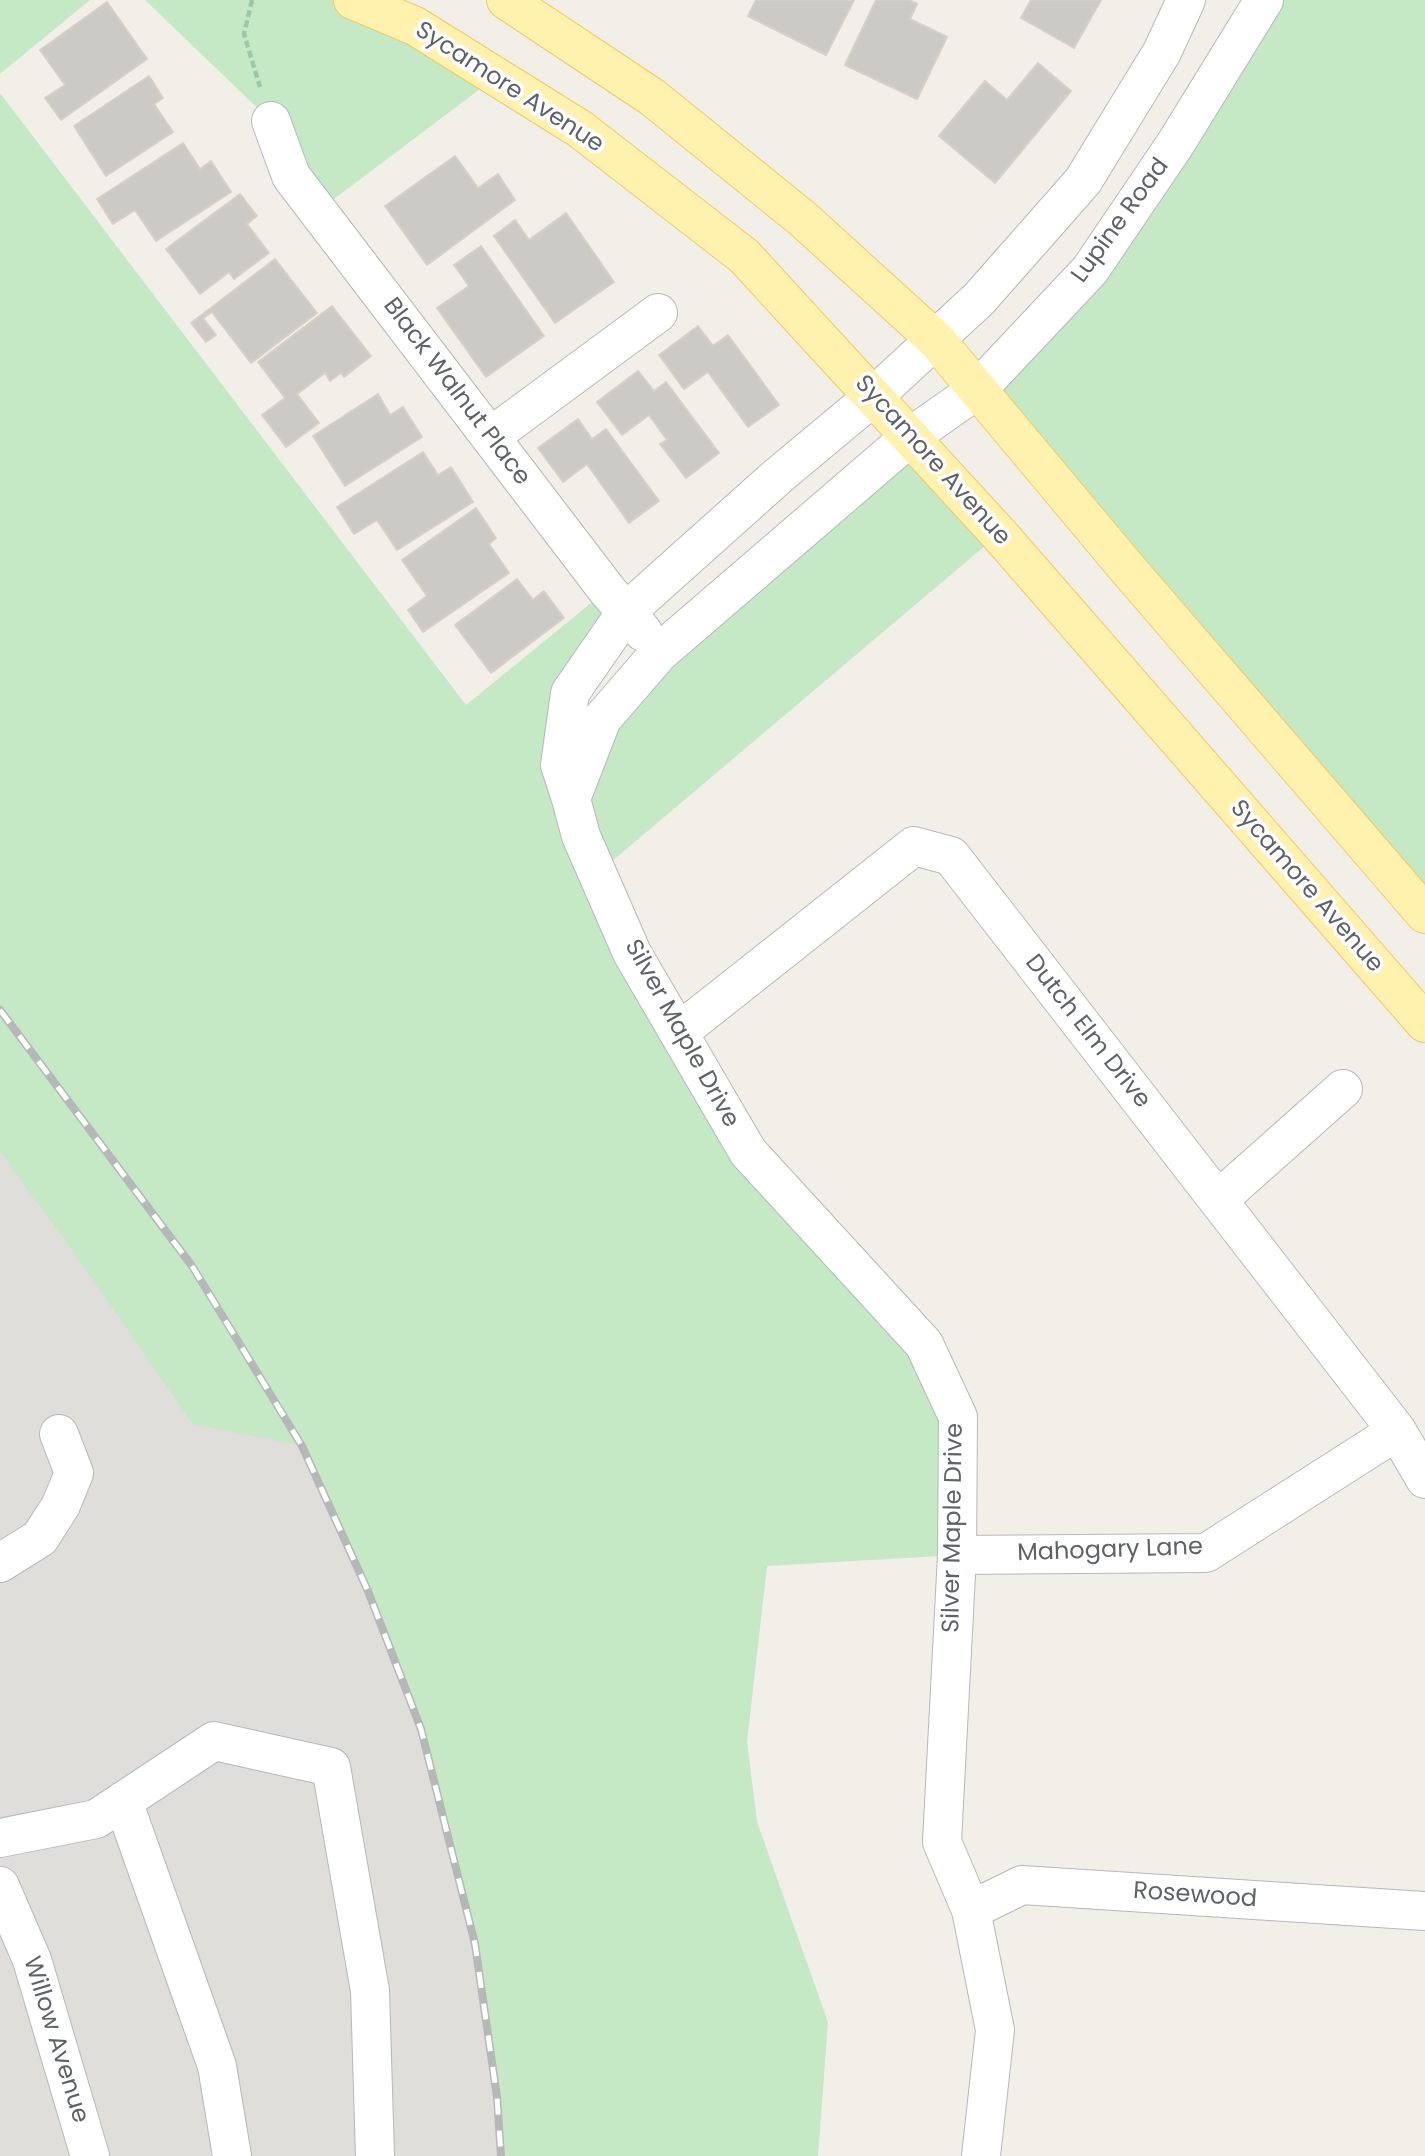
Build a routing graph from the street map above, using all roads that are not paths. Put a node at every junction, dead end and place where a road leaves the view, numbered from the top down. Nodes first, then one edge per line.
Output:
1 (353, 0) edge
2 (506, 0) edge
3 (1186, 0) edge
4 (1264, 0) edge
5 (271, 121) road end
6 (658, 313) dead end
7 (936, 340) junction
8 (978, 389) junction
9 (874, 397) junction
10 (490, 437) junction
11 (910, 437) junction
12 (626, 612) junction
13 (659, 653) junction
14 (571, 799) junction
15 (1425, 914) edge
16 (1425, 1023) edge
17 (679, 1032) junction
18 (1343, 1089) dead end
19 (1218, 1200) junction
20 (1397, 1431) junction
21 (59, 1434) dead end
22 (1425, 1479) edge
23 (957, 1555) junction
24 (0, 1563) edge
25 (123, 1801) junction
26 (0, 1838) edge
27 (0, 1886) edge
28 (971, 1910) junction
29 (1425, 1911) edge
30 (90, 2156) edge
31 (232, 2156) edge
32 (375, 2156) edge
33 (981, 2156) edge

1 - 9 main road, Sycamore Avenue
2 - 7 main road
3 - 7 street
4 - 8 street, Lupine Road
5 - 10 street, Black Walnut Place
6 - 10 street
7 - 8 main road
7 - 9 street
8 - 11 street, Lupine Road
8 - 15 main road
9 - 11 main road, Sycamore Avenue
9 - 12 street, Silver Maple Drive
10 - 12 street, Black Walnut Place
11 - 13 street
11 - 16 main road, Sycamore Avenue
12 - 13 street, Black Walnut Place
12 - 14 street, Silver Maple Drive
13 - 14 street
14 - 17 street, Silver Maple Drive
17 - 19 street, Dutch Elm Drive
17 - 23 street, Silver Maple Drive
18 - 19 street
19 - 20 street, Dutch Elm Drive
20 - 22 street, Dutch Elm Drive
20 - 23 street, Mahogary Lane
21 - 24 street
23 - 28 street, Silver Maple Drive
25 - 26 street
25 - 31 street
25 - 32 street
27 - 30 street, Willow Avenue
28 - 29 street, Rosewood
28 - 33 street, Silver Maple Drive

